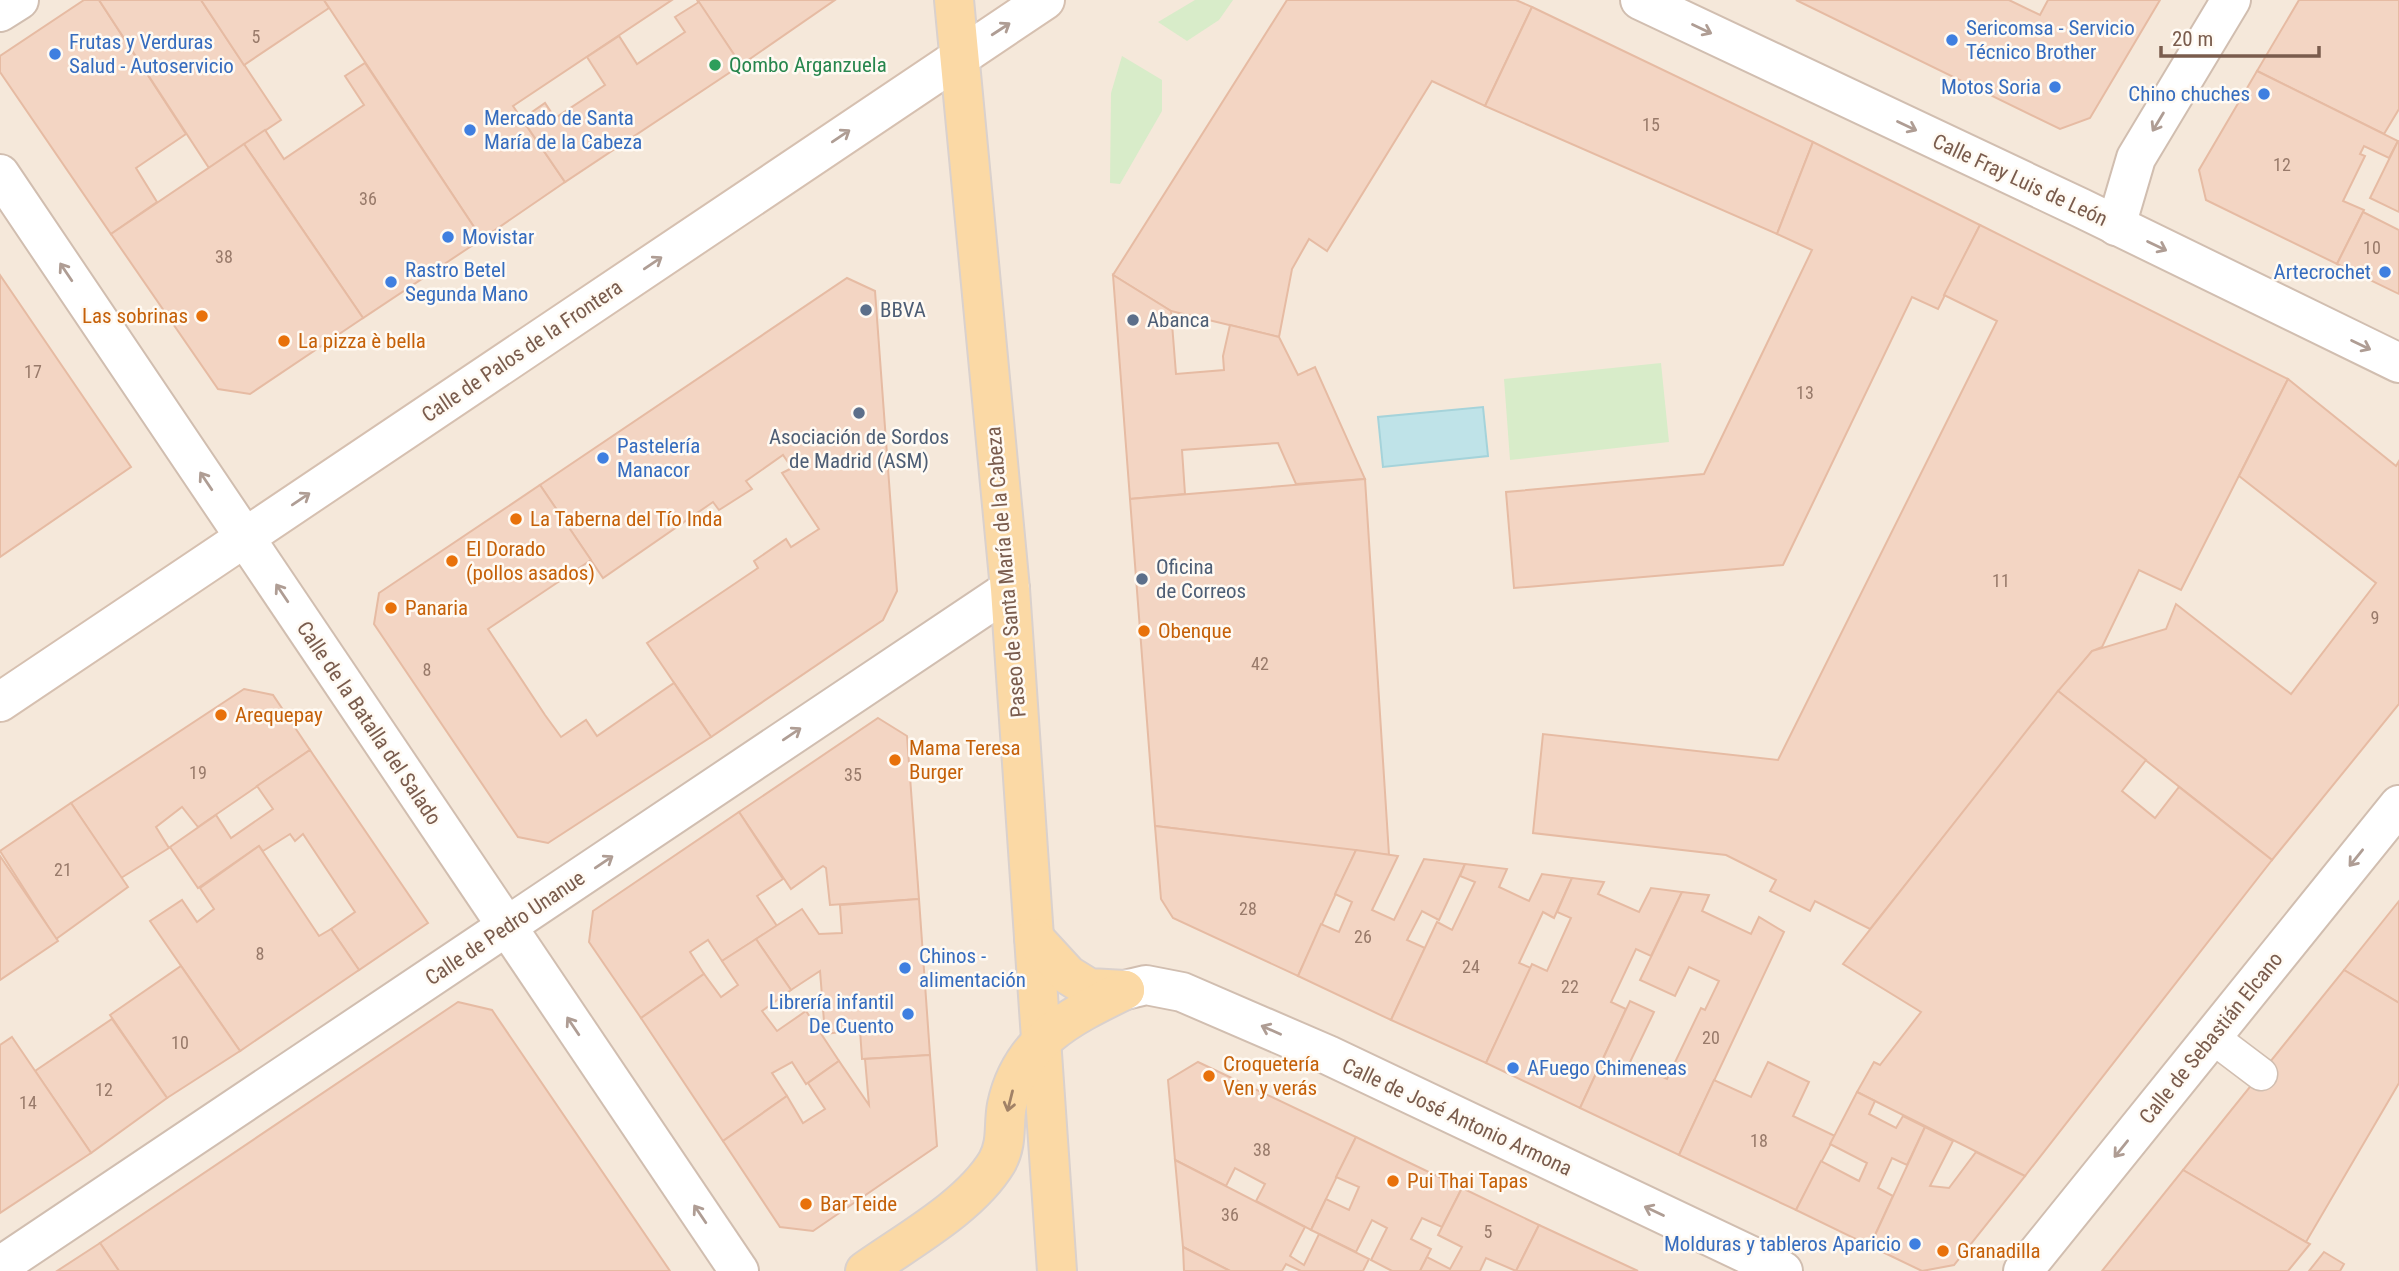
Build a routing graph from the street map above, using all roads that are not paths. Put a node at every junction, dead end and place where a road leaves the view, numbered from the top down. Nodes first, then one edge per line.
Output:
1 (19, 0) edge
2 (954, 0) edge
3 (1045, 0) edge
4 (1640, 0) edge
5 (2231, 0) edge
6 (0, 12) edge
7 (958, 57) junction
8 (0, 174) edge
9 (2116, 226) junction
10 (2399, 363) edge
11 (245, 538) junction
12 (1010, 589) junction
13 (0, 702) edge
14 (2399, 805) edge
15 (506, 927) junction
16 (1034, 938) junction
17 (1125, 990) junction
18 (2212, 1037) junction
19 (1039, 1040) junction
20 (2261, 1074) dead end
21 (0, 1266) edge
22 (739, 1271) edge
23 (865, 1271) edge
24 (1057, 1271) edge
25 (1783, 1271) edge
26 (2023, 1271) edge

1 - 6 street
2 - 7 main road, Paseo de Santa María de la Cabeza
7 -> 3 street, Calle de Palos de la Frontera
4 -> 9 street, Calle Fray Luis de León
5 -> 9 street
11 -> 7 street, Calle de Palos de la Frontera
7 - 12 main road, Paseo de Santa María de la Cabeza
11 -> 8 street, Calle de la Batalla del Salado
9 -> 10 street, Calle Fray Luis de León
11 - 13 street, Calle de Palos de la Frontera
15 -> 11 street, Calle de la Batalla del Salado
15 -> 12 street, Calle de Pedro Unanue
12 - 16 main road, Paseo de Santa María de la Cabeza
14 -> 18 street, Calle de Sebastián Elcano
15 - 21 street, Calle de Pedro Unanue
22 -> 15 street, Calle de la Batalla del Salado
16 - 17 main road
16 - 19 main road, Paseo de Santa María de la Cabeza
17 - 19 main road
25 -> 17 street, Calle de José Antonio Armona
18 - 20 lane
18 -> 26 street, Calle de Sebastián Elcano
19 -> 23 main road
19 - 24 main road, Paseo de Santa María de la Cabeza

